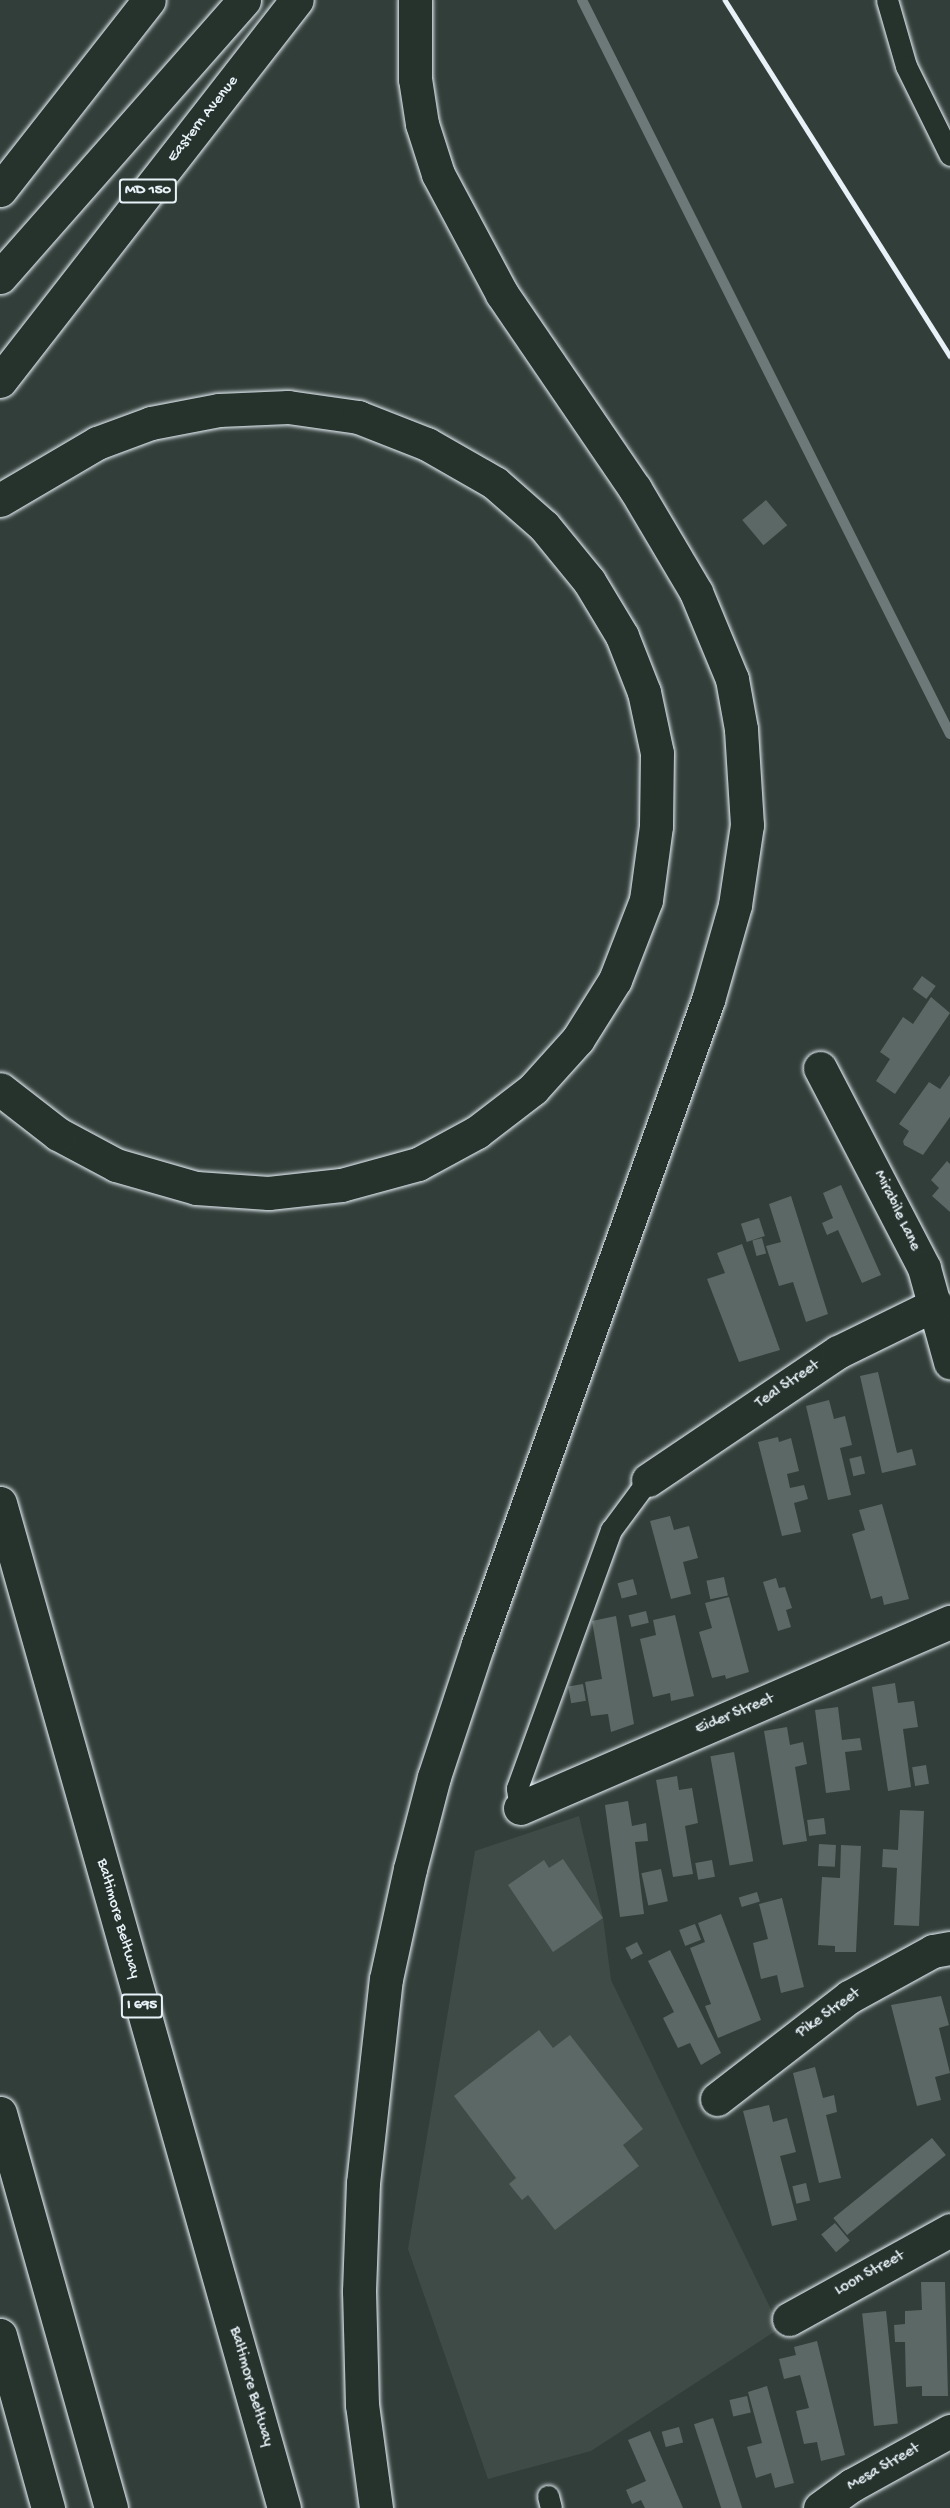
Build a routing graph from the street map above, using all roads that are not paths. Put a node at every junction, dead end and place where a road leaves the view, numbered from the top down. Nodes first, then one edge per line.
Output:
1 (149, 0) edge
2 (244, 0) edge
3 (297, 0) edge
4 (415, 0) edge
5 (888, 0) edge
6 (950, 155) edge
7 (0, 190) edge
8 (0, 277) edge
9 (0, 381) edge
10 (0, 500) edge
11 (820, 1068) dead end
12 (0, 1089) edge
13 (936, 1304) junction
14 (950, 1362) edge
15 (648, 1480) joint
16 (0, 1503) edge
17 (950, 1622) edge
18 (520, 1808) joint
19 (950, 1948) edge
20 (717, 2099) dead end
21 (0, 2113) edge
22 (950, 2229) edge
23 (789, 2319) dead end
24 (0, 2335) edge
25 (0, 2397) edge
26 (950, 2431) edge
27 (39, 2508) edge
28 (48, 2508) edge
29 (111, 2508) edge
30 (284, 2508) edge
31 (375, 2508) edge
32 (820, 2508) edge

1 - 7 main road
2 - 8 main road, MD 150
3 - 9 main road, Eastern Avenue / MD 150
4 - 31 main road
5 - 6 lane
10 - 12 main road
11 - 13 main road, Mirabile Lane
13 - 14 main road, Mirabile Lane
13 - 15 main road, Teal Street
15 - 18 lane
16 - 30 main road, Baltimore Beltway / I 695
17 - 18 main road, Eider Street
19 - 20 main road, Pike Street
21 - 29 main road
22 - 23 main road, Loon Street
24 - 28 main road
25 - 27 main road
26 - 32 main road, Mesa Street

